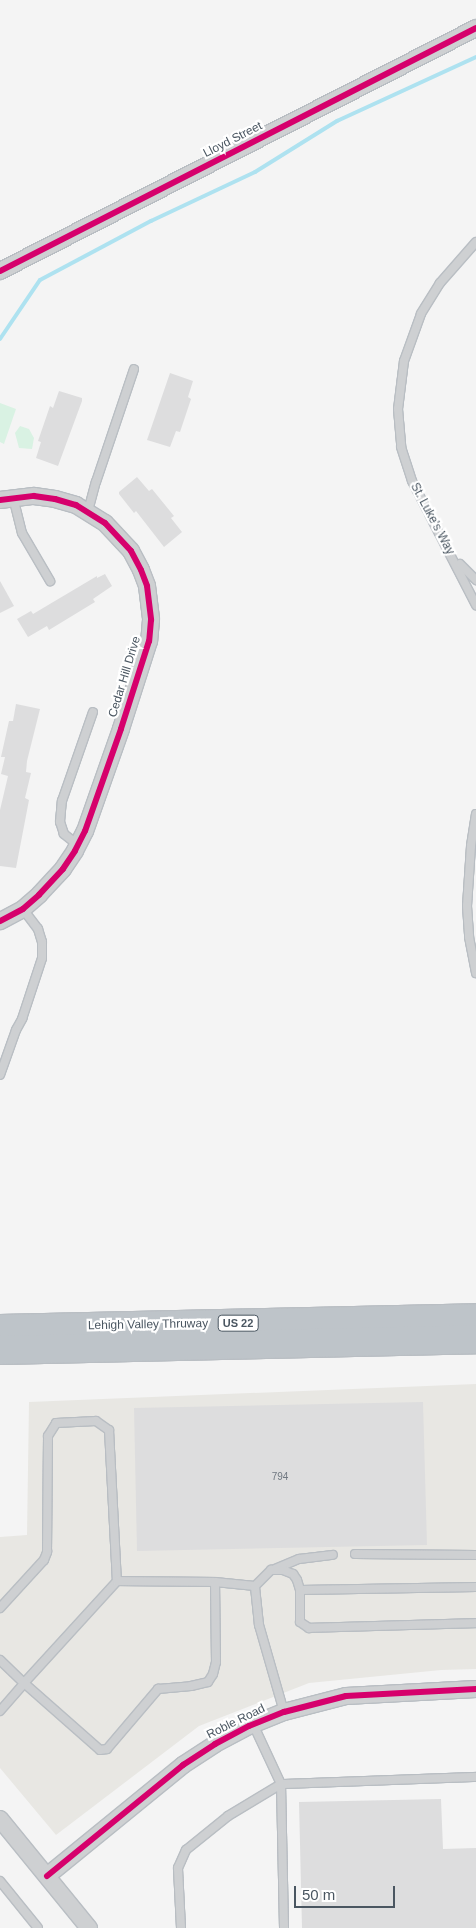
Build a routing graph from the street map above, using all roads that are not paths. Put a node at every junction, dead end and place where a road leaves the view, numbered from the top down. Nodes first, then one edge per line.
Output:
1 (476, 28) edge
2 (476, 242) edge
3 (0, 271) edge
4 (134, 369) dead end
5 (6, 499) edge
6 (88, 511) junction
7 (446, 547) junction
8 (476, 580) edge
9 (50, 581) dead end
10 (476, 605) edge
11 (93, 712) dead end
12 (476, 816) edge
13 (78, 845) junction
14 (23, 909) junction
15 (0, 921) edge
16 (476, 973) edge
17 (0, 1075) edge
18 (476, 1318) edge
19 (0, 1329) edge
20 (476, 1339) edge
21 (0, 1350) edge
22 (356, 1554) dead end
23 (333, 1555) dead end
24 (476, 1555) edge
25 (271, 1570) junction
26 (117, 1581) junction
27 (215, 1582) junction
28 (255, 1586) junction
29 (476, 1587) edge
30 (300, 1590) junction
31 (0, 1608) edge
32 (476, 1624) edge
33 (0, 1660) edge
34 (24, 1683) junction
35 (476, 1689) edge
36 (0, 1711) edge
37 (284, 1712) junction
38 (253, 1724) junction
39 (476, 1777) edge
40 (281, 1784) junction
41 (0, 1819) edge
42 (47, 1876) junction
43 (0, 1881) edge
44 (38, 1928) edge
45 (89, 1928) edge
46 (181, 1928) edge
47 (284, 1928) edge

1 - 3 street, Lloyd Street
2 - 7 lane, St. Luke's Way
4 - 6 lane
5 - 6 street, Cedar Hill Drive
5 - 9 lane
6 - 13 street, Cedar Hill Drive
7 - 8 lane
7 - 10 lane, St. Luke's Way
11 - 13 lane
12 - 16 lane
13 - 14 street, Cedar Hill Drive
14 - 15 street, Cedar Hill Drive
14 - 17 lane
18 - 19 highway, Lehigh Valley Thruway / US 22
20 - 21 highway, Lehigh Valley Thruway / US 22
22 - 24 lane
23 - 25 lane
25 - 28 lane
25 - 30 lane
26 - 27 lane
26 - 31 lane
26 - 34 lane
27 - 28 lane
27 - 34 lane
28 - 37 lane
29 - 30 lane
30 - 32 lane
33 - 34 lane
34 - 36 lane
35 - 37 street, Roble Road
37 - 38 street, Roble Road
38 - 40 lane
38 - 42 street, Roble Road
39 - 40 lane
40 - 46 lane
40 - 47 lane
41 - 42 street
42 - 45 street
43 - 44 lane

